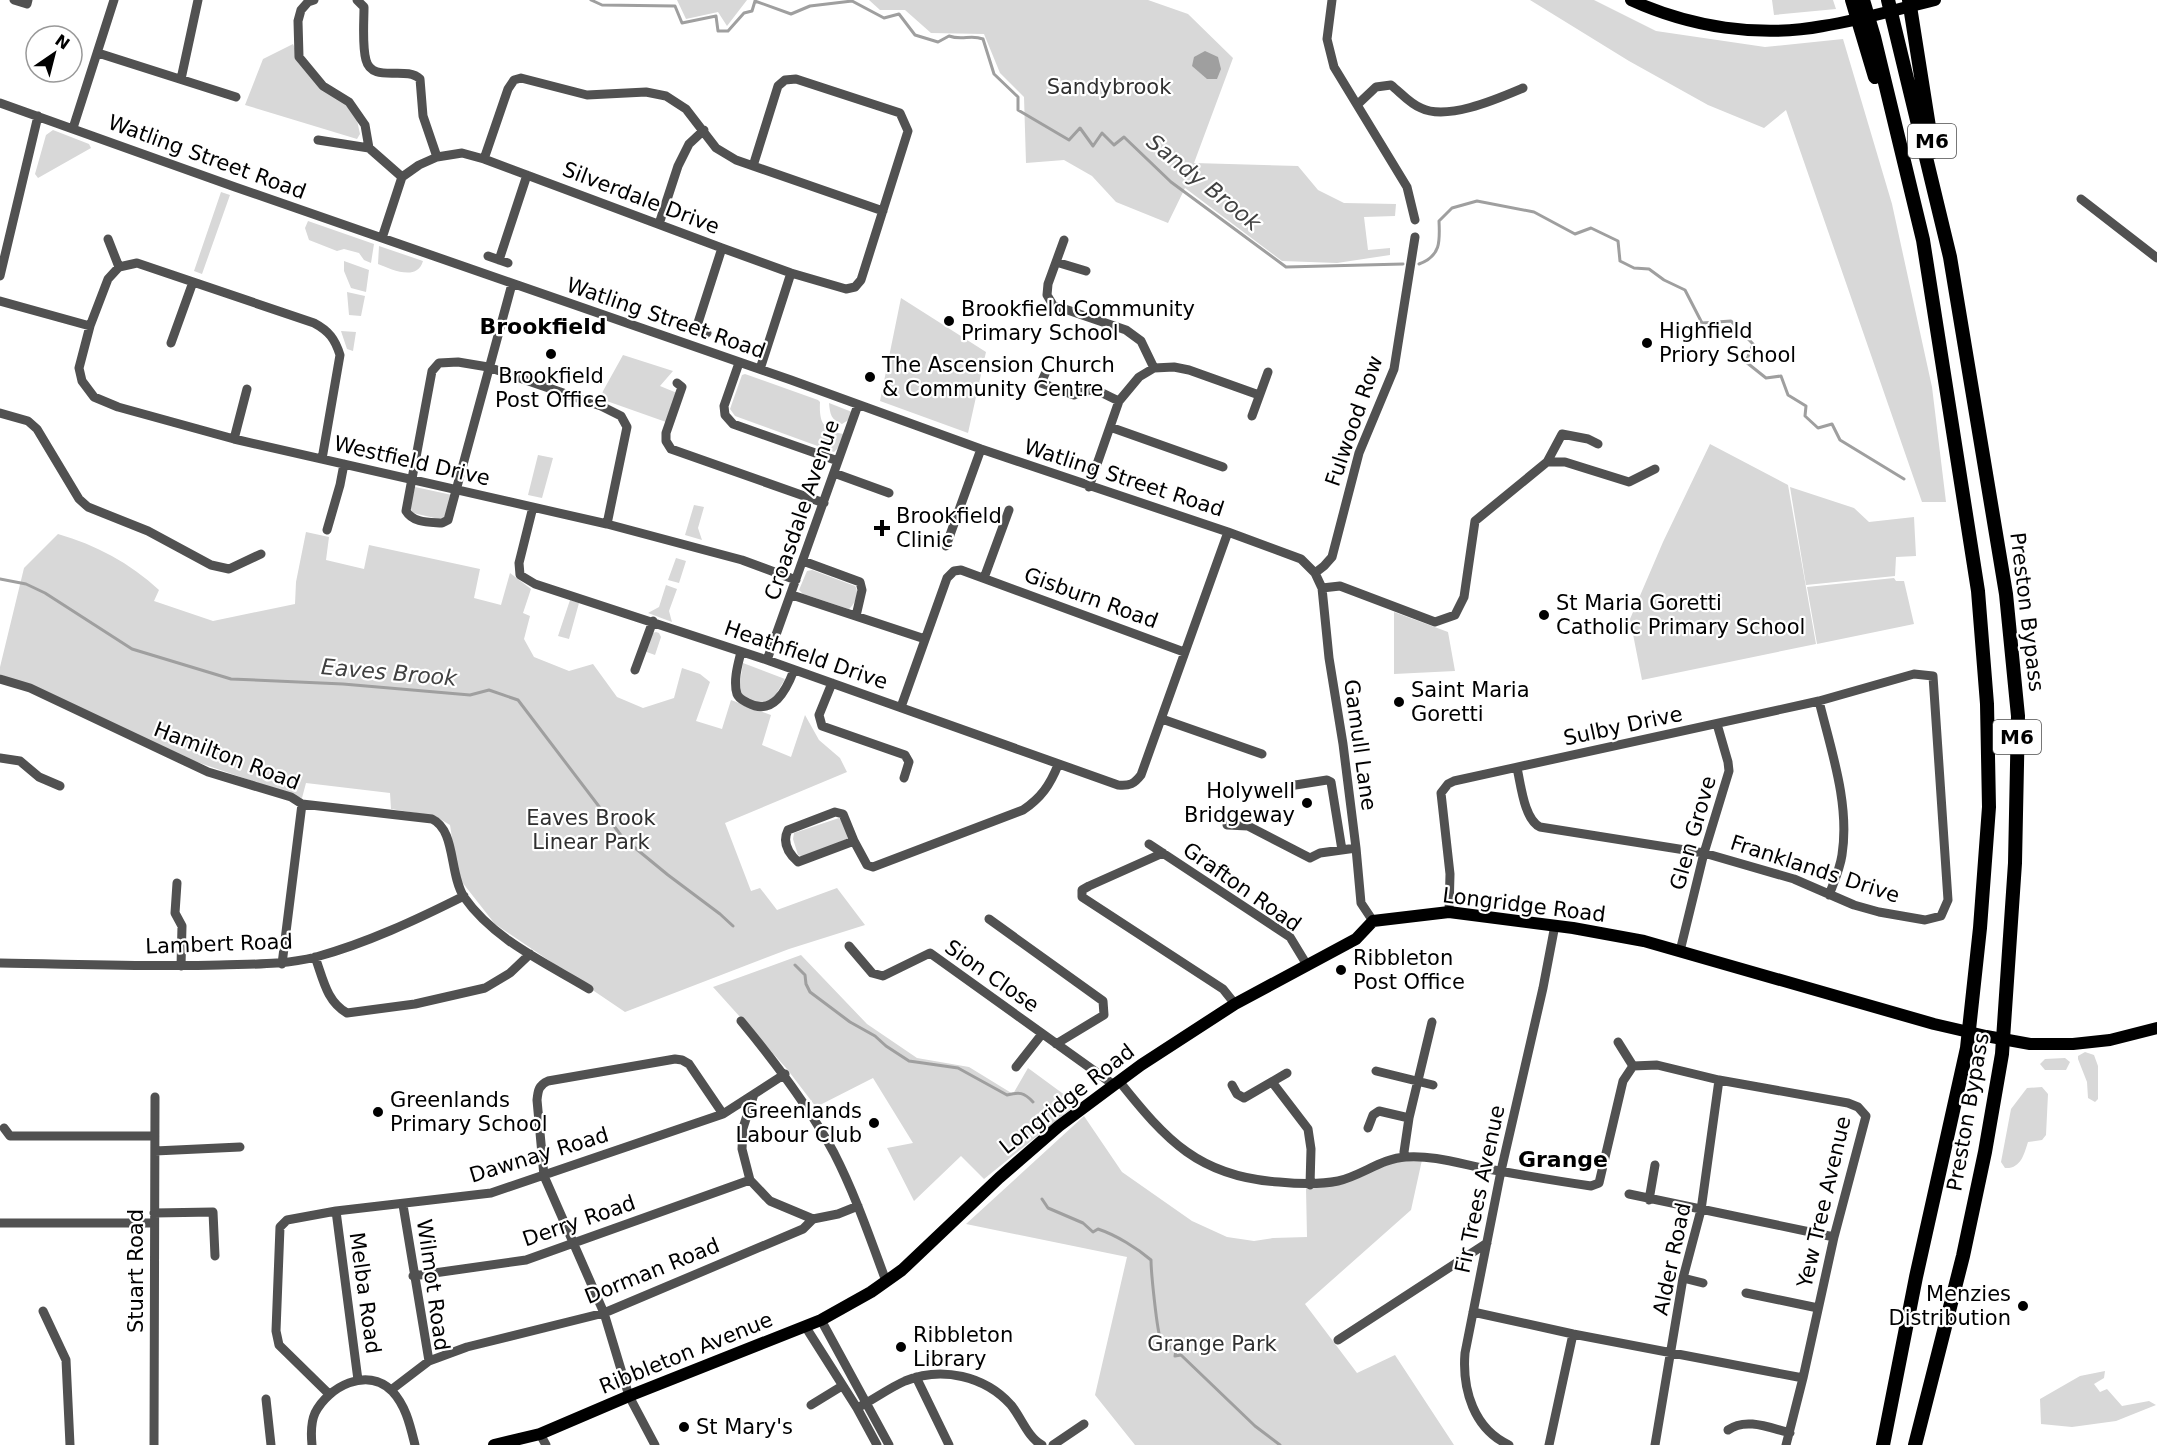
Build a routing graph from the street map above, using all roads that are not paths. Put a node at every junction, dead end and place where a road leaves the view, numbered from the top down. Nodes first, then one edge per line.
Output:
1 (14, 0) edge
2 (28, 0) edge
3 (114, 0) edge
4 (198, 0) edge
5 (314, 0) edge
6 (357, 0) edge
7 (1332, 0) edge
8 (1631, 0) edge
9 (1888, 0) edge
10 (1909, 0) edge
11 (1935, 0) edge
12 (1858, 1) edge
13 (1643, 3) edge
14 (98, 53) junction
15 (181, 79) junction
16 (1523, 88) dead end
17 (236, 97) dead end
18 (0, 103) edge
19 (1358, 104) junction
20 (38, 116) junction
21 (74, 128) junction
22 (704, 130) junction
23 (318, 140) dead end
24 (369, 148) junction
25 (437, 157) junction
26 (484, 159) junction
27 (753, 166) junction
28 (527, 175) junction
29 (402, 177) junction
30 (2081, 199) dead end
31 (884, 211) junction
32 (1415, 220) dead end
33 (658, 224) junction
34 (1415, 237) dead end
35 (382, 238) junction
36 (108, 239) dead end
37 (1064, 240) dead end
38 (722, 248) junction
39 (488, 256) dead end
40 (1950, 257) junction
41 (2157, 258) edge
42 (499, 260) junction
43 (1056, 262) junction
44 (508, 263) dead end
45 (119, 267) junction
46 (1086, 271) dead end
47 (792, 273) junction
48 (0, 276) edge
49 (193, 282) junction
50 (512, 284) junction
51 (0, 301) edge
52 (90, 326) junction
53 (686, 326) dead end
54 (696, 329) junction
55 (707, 333) dead end
56 (171, 343) dead end
57 (740, 363) junction
58 (488, 367) junction
59 (1154, 368) junction
60 (760, 369) junction
61 (1268, 372) dead end
62 (1045, 374) dead end
63 (677, 383) dead end
64 (247, 389) dead end
65 (1259, 395) junction
66 (1119, 401) junction
67 (858, 405) junction
68 (0, 413) edge
69 (1252, 416) dead end
70 (1110, 427) junction
71 (234, 439) junction
72 (1598, 444) dead end
73 (981, 449) junction
74 (322, 459) junction
75 (838, 461) junction
76 (1547, 462) junction
77 (344, 464) junction
78 (1222, 467) dead end
79 (1654, 469) dead end
80 (834, 473) junction
81 (411, 479) junction
82 (1089, 487) junction
83 (457, 490) junction
84 (890, 493) dead end
85 (824, 503) junction
86 (533, 507) junction
87 (1009, 510) dead end
88 (607, 524) junction
89 (327, 530) dead end
90 (1227, 532) junction
91 (946, 546) dead end
92 (261, 554) dead end
93 (803, 561) junction
94 (1315, 573) junction
95 (984, 578) junction
96 (796, 580) junction
97 (1322, 588) junction
98 (792, 595) junction
99 (856, 616) junction
100 (653, 621) junction
101 (925, 639) junction
102 (741, 652) junction
103 (1184, 652) junction
104 (767, 660) junction
105 (635, 670) dead end
106 (794, 670) junction
107 (1933, 676) joint
108 (0, 679) edge
109 (832, 683) junction
110 (1819, 700) junction
111 (902, 707) junction
112 (1161, 719) junction
113 (1717, 724) junction
114 (1262, 754) dead end
115 (0, 758) edge
116 (1058, 765) junction
117 (1517, 768) junction
118 (904, 778) dead end
119 (60, 786) dead end
120 (1289, 786) dead end
121 (302, 804) junction
122 (1227, 825) dead end
123 (854, 842) junction
124 (1149, 844) dead end
125 (1356, 848) junction
126 (1342, 850) junction
127 (1163, 853) junction
128 (1704, 853) junction
129 (177, 883) dead end
130 (1829, 895) junction
131 (464, 896) junction
132 (1449, 912) junction
133 (989, 919) dead end
134 (1373, 921) junction
135 (1555, 925) junction
136 (849, 946) dead end
137 (1680, 951) junction
138 (530, 954) junction
139 (315, 957) junction
140 (0, 963) edge
141 (282, 964) junction
142 (1307, 965) junction
143 (181, 966) junction
144 (589, 988) dead end
145 (1235, 1004) junction
146 (741, 1021) dead end
147 (1432, 1022) dead end
148 (2157, 1028) edge
149 (1042, 1034) junction
150 (1618, 1042) dead end
151 (1056, 1044) junction
152 (1633, 1066) junction
153 (1016, 1067) dead end
154 (1376, 1071) dead end
155 (1287, 1073) dead end
156 (785, 1074) junction
157 (1719, 1080) junction
158 (1272, 1082) junction
159 (1418, 1082) junction
160 (1117, 1083) junction
161 (1232, 1085) dead end
162 (1433, 1085) dead end
163 (754, 1094) junction
164 (154, 1097) dead end
165 (723, 1114) junction
166 (1409, 1118) junction
167 (4, 1128) dead end
168 (1368, 1128) dead end
169 (154, 1136) junction
170 (240, 1147) dead end
171 (154, 1151) junction
172 (1405, 1157) junction
173 (1655, 1165) dead end
174 (1501, 1171) junction
175 (544, 1176) junction
176 (750, 1180) junction
177 (1310, 1185) junction
178 (1629, 1194) dead end
179 (1649, 1200) junction
180 (403, 1205) junction
181 (858, 1206) junction
182 (1701, 1210) junction
183 (336, 1211) junction
184 (154, 1218) junction
185 (813, 1219) junction
186 (0, 1223) edge
187 (1834, 1237) junction
188 (1487, 1244) junction
189 (573, 1245) junction
190 (215, 1256) dead end
191 (413, 1276) junction
192 (1683, 1278) junction
193 (886, 1281) junction
194 (1703, 1283) dead end
195 (1746, 1293) dead end
196 (1818, 1308) junction
197 (42, 1311) dead end
198 (1473, 1312) junction
199 (604, 1313) junction
200 (821, 1320) junction
201 (805, 1326) junction
202 (1573, 1334) junction
203 (1338, 1340) dead end
204 (1672, 1353) junction
205 (429, 1361) junction
206 (916, 1377) junction
207 (1803, 1378) junction
208 (358, 1380) junction
209 (842, 1386) junction
210 (391, 1390) junction
211 (329, 1394) junction
212 (629, 1396) junction
213 (266, 1399) dead end
214 (867, 1403) junction
215 (811, 1406) dead end
216 (857, 1408) junction
217 (1084, 1424) dead end
218 (1728, 1430) dead end
219 (1790, 1433) junction
220 (543, 1440) edge
221 (70, 1445) edge
222 (154, 1445) edge
223 (271, 1445) edge
224 (312, 1445) edge
225 (415, 1445) edge
226 (494, 1445) edge
227 (655, 1445) edge
228 (878, 1445) edge
229 (889, 1445) edge
230 (949, 1445) edge
231 (1042, 1445) edge
232 (1053, 1445) edge
233 (1509, 1445) edge
234 (1549, 1445) edge
235 (1655, 1445) edge
236 (1786, 1445) edge
237 (1883, 1445) edge
238 (1915, 1445) edge

1 - 2 street
3 - 14 street
4 - 15 street
5 - 24 street
6 - 25 street
7 - 19 street
8 - 13 main road
9 - 40 highway, Preston Bypass / M6
10 - 40 highway, M6
11 - 13 main road
12 - 237 highway, Preston Bypass / M6
14 - 15 street
14 - 21 street
15 - 17 street
16 - 19 street
18 - 20 street, Watling Street Road
19 - 32 street
20 - 21 street, Watling Street Road
20 - 48 street
21 - 35 street, Watling Street Road
22 - 26 street
22 - 27 street
22 - 33 street
23 - 24 street
24 - 29 street
25 - 26 street, Silverdale Drive
25 - 29 street, Silverdale Drive
26 - 28 street, Silverdale Drive
27 - 31 street
27 - 31 street
28 - 33 street, Silverdale Drive
28 - 42 street
29 - 35 street
30 - 41 street
31 - 47 street, Silverdale Drive
33 - 38 street, Silverdale Drive
34 - 94 street, Fulwood Row
35 - 50 street, Watling Street Road
36 - 45 street
37 - 43 street
38 - 47 street, Silverdale Drive
38 - 54 street
39 - 42 street
40 - 238 highway, Preston Bypass / M6
42 - 44 street
43 - 46 street
43 - 59 street
45 - 49 street
45 - 52 street, Westfield Drive
47 - 60 street
49 - 56 street
49 - 74 street
50 - 57 street, Watling Street Road
50 - 58 street
51 - 52 street
52 - 71 street, Westfield Drive
53 - 54 street
54 - 55 street
57 - 60 street, Watling Street Road
57 - 75 street
58 - 81 street
58 - 83 street
58 - 88 street
59 - 65 street
59 - 66 street
60 - 67 street, Watling Street Road
61 - 65 street
62 - 66 street
63 - 85 street
64 - 71 street
65 - 69 street
66 - 70 street
67 - 73 street, Watling Street Road
67 - 75 street, Croasdale Avenue
68 - 92 street
70 - 78 street
70 - 82 street
71 - 74 street, Westfield Drive
72 - 76 street
73 - 82 street, Watling Street Road
73 - 91 street
74 - 77 street, Westfield Drive
75 - 80 street, Croasdale Avenue
76 - 79 street
76 - 97 street
77 - 81 street, Westfield Drive
77 - 89 street
80 - 84 street
80 - 85 street, Croasdale Avenue
81 - 83 street, Westfield Drive
81 - 83 street
82 - 90 street, Watling Street Road
83 - 86 street, Westfield Drive
85 - 93 street, Croasdale Avenue
86 - 88 street, Westfield Drive
86 - 100 street, Heathfield Drive
87 - 95 street
88 - 96 street, Westfield Drive
90 - 94 street, Watling Street Road
90 - 103 street
93 - 96 street, Croasdale Avenue
93 - 99 street
94 - 97 street, Gamull Lane
95 - 101 street, Gisburn Road
95 - 103 street, Gisburn Road
96 - 98 street, Croasdale Avenue
97 - 125 street, Gamull Lane
98 - 99 street
98 - 104 street, Croasdale Avenue
99 - 101 street
100 - 102 street, Heathfield Drive
100 - 105 street
101 - 111 street, Gisburn Road
102 - 104 street, Heathfield Drive
102 - 106 street
103 - 112 street
104 - 106 street, Heathfield Drive
106 - 109 street, Heathfield Drive
107 - 110 street, Sulby Drive
107 - 130 street, Franklands Drive
108 - 121 street, Hamilton Road
109 - 111 street, Heathfield Drive
109 - 118 street
110 - 113 street, Sulby Drive
110 - 130 street
111 - 116 street, Heathfield Drive
112 - 114 street
112 - 116 street, Heathfield Drive
113 - 117 street, Sulby Drive
113 - 128 street, Glen Grove
115 - 119 street
116 - 123 street
117 - 128 street, Franklands Drive
117 - 132 street, Sulby Drive
120 - 126 street
121 - 131 street, Hamilton Road
121 - 141 street
122 - 126 street
123 - 123 street
124 - 127 street, Grafton Road
125 - 126 street
125 - 134 street, Gamull Lane
127 - 142 street, Grafton Road
127 - 145 street
128 - 130 street, Franklands Drive
128 - 137 street, Glen Grove
129 - 143 street
131 - 138 street
131 - 139 street, Lambert Road
132 - 134 main road, Longridge Road
132 - 135 main road, Longridge Road
133 - 151 street, Sion Close
134 - 142 main road, Longridge Road
135 - 137 main road, Longridge Road
135 - 174 street, Fir Trees Avenue
136 - 149 street, Sion Close
137 - 148 main road, Longridge Road
138 - 139 street
138 - 144 street
139 - 141 street, Lambert Road
140 - 143 street, Lambert Road
141 - 143 street, Lambert Road
142 - 145 main road, Longridge Road
145 - 160 main road, Longridge Road
146 - 156 street
147 - 159 street
149 - 151 street, Sion Close
149 - 153 street
150 - 152 street
151 - 160 street, Sion Close
152 - 157 street
152 - 174 street
154 - 159 street
155 - 158 street
156 - 163 street, Dawnay Road
156 - 181 street
157 - 182 street, Alder Road
157 - 187 street, Yew Tree Avenue
158 - 161 street
158 - 177 street
159 - 162 street
159 - 166 street
160 - 177 street, Sion Close
160 - 193 main road, Longridge Road
163 - 165 street, Dawnay Road
163 - 176 street
164 - 169 street, Stuart Road
165 - 175 street, Dawnay Road
165 - 175 street
166 - 168 street
166 - 172 street
167 - 169 street
169 - 171 street, Stuart Road
170 - 171 street
171 - 184 street, Stuart Road
172 - 174 street
172 - 177 street, Sion Close
173 - 179 street
174 - 188 street, Fir Trees Avenue
175 - 180 street, Dawnay Road
175 - 189 street
176 - 185 street
176 - 189 street, Derry Road
178 - 179 street
179 - 182 street
180 - 183 street, Dawnay Road
180 - 191 street, Wilmot Road
181 - 185 street
181 - 193 street
182 - 187 street
182 - 192 street, Alder Road
183 - 208 street, Melba Road
183 - 211 street, Dawnay Road
184 - 186 street
184 - 190 street
184 - 222 street, Stuart Road
185 - 199 street, Dorman Road
187 - 196 street, Yew Tree Avenue
188 - 198 street, Fir Trees Avenue
188 - 203 street
189 - 191 street, Derry Road
189 - 199 street
191 - 205 street, Wilmot Road
192 - 194 street
192 - 204 street, Alder Road
193 - 200 main road, Ribbleton Avenue
195 - 196 street
196 - 207 street, Yew Tree Avenue
197 - 221 street
198 - 202 street
198 - 233 street, Fir Trees Avenue
199 - 205 street, Dorman Road
199 - 212 street
200 - 201 main road, Ribbleton Avenue
200 - 214 street
201 - 209 street
201 - 212 main road, Ribbleton Avenue
202 - 204 street
202 - 234 street
204 - 207 street
204 - 235 street, Alder Road
205 - 210 street, Wilmot Road
206 - 214 street
206 - 230 street
206 - 231 street
207 - 219 street, Yew Tree Avenue
208 - 210 street
208 - 211 street
209 - 215 street
209 - 216 street
210 - 225 street
211 - 224 street
212 - 220 main road, Ribbleton Avenue
212 - 227 street
213 - 223 street
214 - 216 street
214 - 229 street
216 - 228 street
217 - 232 street
218 - 219 street
219 - 236 street, Yew Tree Avenue
220 - 226 main road, Ribbleton Avenue

